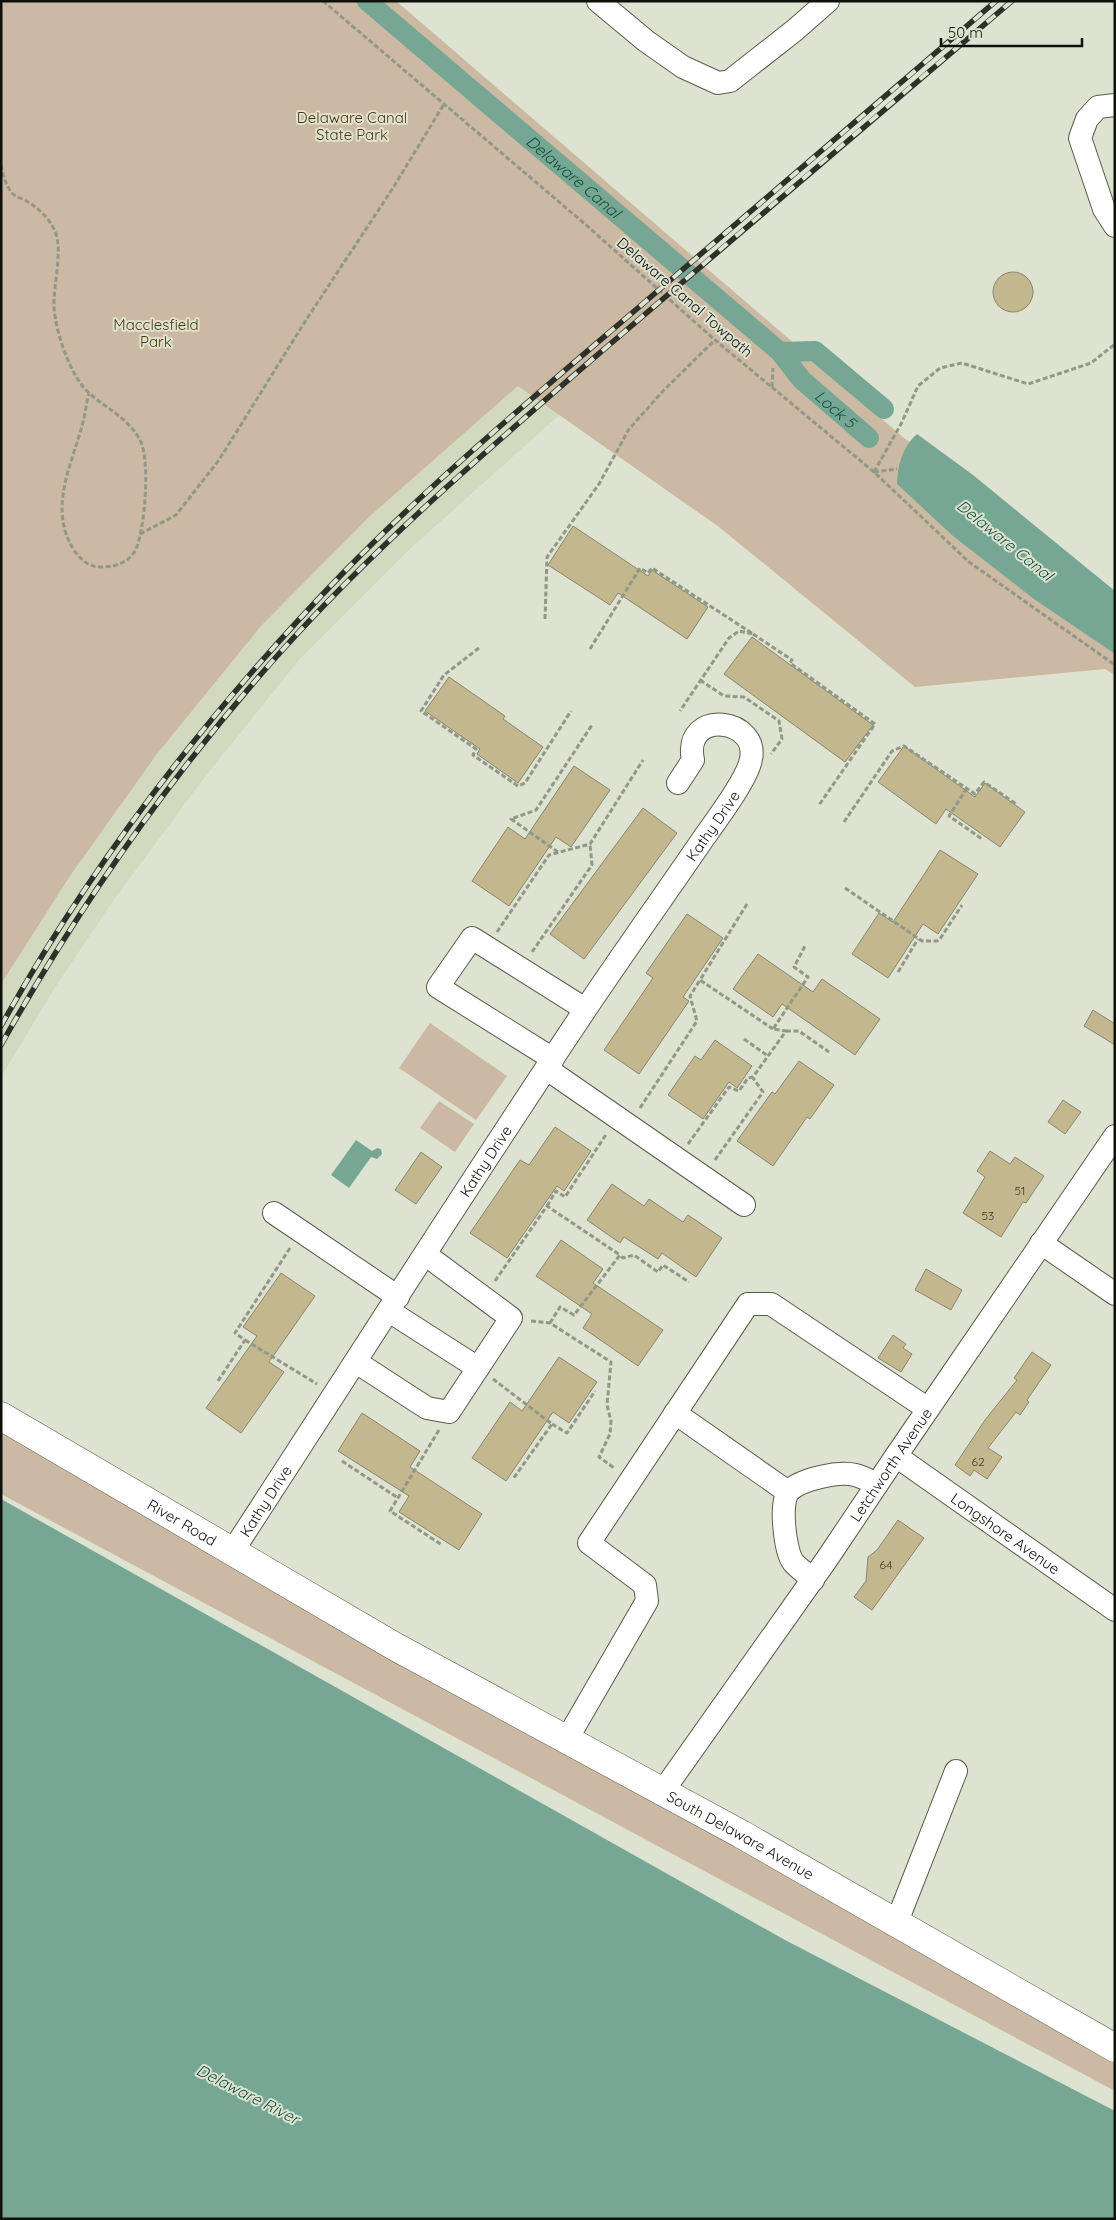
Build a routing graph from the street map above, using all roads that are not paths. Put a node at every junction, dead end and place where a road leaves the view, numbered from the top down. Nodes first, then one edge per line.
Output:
1 (598, 1) edge
2 (828, 1) edge
3 (1115, 105) edge
4 (1115, 226) edge
5 (678, 784) dead end
6 (585, 1009) junction
7 (550, 1064) junction
8 (1115, 1136) edge
9 (744, 1205) dead end
10 (274, 1213) dead end
11 (1041, 1243) junction
12 (426, 1255) junction
13 (1115, 1294) edge
14 (394, 1304) junction
15 (356, 1362) junction
16 (478, 1368) junction
17 (928, 1409) junction
18 (676, 1413) junction
19 (1, 1416) edge
20 (896, 1456) junction
21 (877, 1484) junction
22 (788, 1492) junction
23 (232, 1552) junction
24 (813, 1580) junction
25 (1115, 1610) edge
26 (363, 1627) joint
27 (567, 1739) junction
28 (956, 1771) dead end
29 (662, 1791) junction
30 (896, 1924) junction
31 (1115, 2048) edge

1 - 2 street
3 - 4 street
5 - 6 street, Kathy Drive
6 - 7 street, Kathy Drive
6 - 7 street
7 - 9 street
7 - 12 street, Kathy Drive
8 - 11 street, Letchworth Avenue
10 - 14 street
11 - 13 street
11 - 17 street, Letchworth Avenue
12 - 14 street, Kathy Drive
12 - 16 street
14 - 15 street, Kathy Drive
14 - 16 street
15 - 16 street
15 - 23 street, Kathy Drive
17 - 18 street
17 - 20 street, Letchworth Avenue
18 - 22 street
18 - 27 street
19 - 23 main road, River Road
20 - 21 street, Letchworth Avenue
20 - 25 street, Longshore Avenue
21 - 22 street
21 - 24 street, Letchworth Avenue
22 - 24 street
23 - 26 main road, River Road
24 - 29 street, Letchworth Avenue
26 - 27 main road, South Delaware Avenue
27 - 29 main road, South Delaware Avenue
28 - 30 street
29 - 30 main road, South Delaware Avenue
30 - 31 main road, South Delaware Avenue

